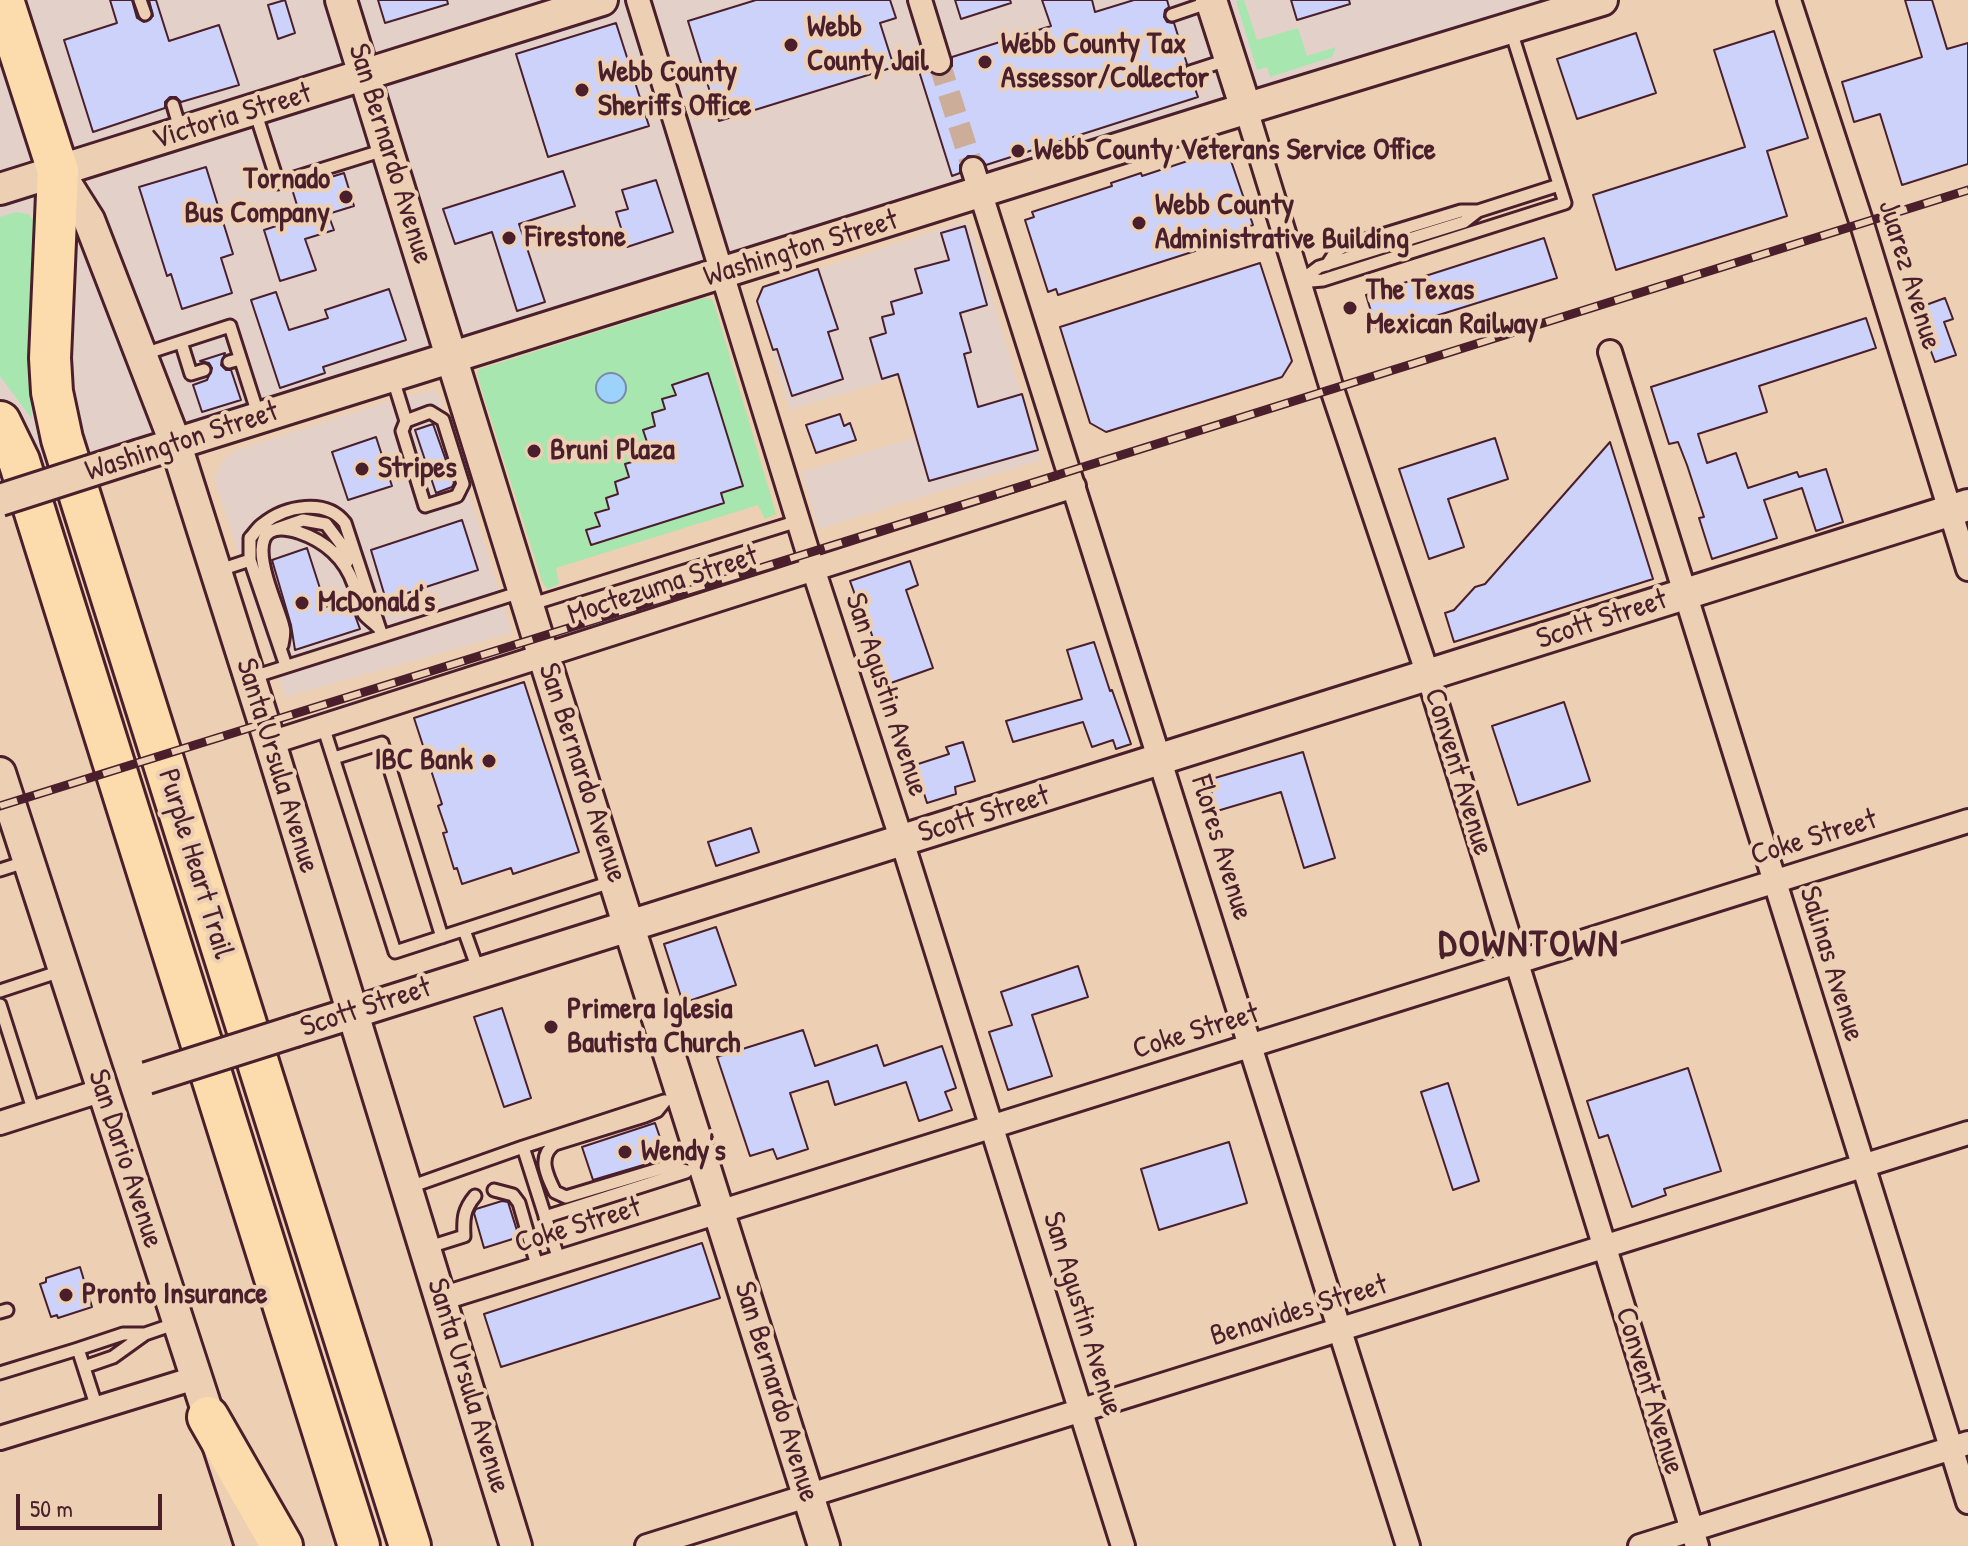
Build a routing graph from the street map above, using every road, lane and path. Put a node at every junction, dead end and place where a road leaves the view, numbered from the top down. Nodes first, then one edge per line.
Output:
1 (3, 0) edge
2 (140, 0) edge
3 (341, 0) edge
4 (602, 0) edge
5 (638, 0) edge
6 (920, 0) edge
7 (1602, 0) edge
8 (1789, 0) edge
9 (1211, 1) edge
10 (145, 14) dead end
11 (1172, 15) dead end
12 (1510, 29) junction
13 (1230, 59) junction
14 (939, 62) tunnel mouth
15 (1190, 72) dead end
16 (365, 75) junction
17 (1246, 109) junction
18 (254, 110) junction
19 (388, 148) junction
20 (58, 171) junction
21 (978, 181) junction
22 (1559, 185) junction
23 (0, 189) edge
24 (724, 273) junction
25 (1298, 282) junction
26 (181, 342) junction
27 (1610, 352) dead end
28 (141, 355) junction
29 (452, 356) junction
30 (204, 370) dead end
31 (392, 375) junction
32 (456, 416) junction
33 (260, 418) junction
34 (406, 421) junction
35 (0, 422) edge
36 (176, 445) junction
37 (424, 458) dead end
38 (414, 469) junction
39 (431, 478) dead end
40 (476, 480) junction
41 (1074, 486) junction
42 (420, 490) junction
43 (0, 500) edge
44 (1959, 508) edge
45 (798, 521) junction
46 (272, 531) junction
47 (250, 560) junction
48 (1968, 569) edge
49 (813, 570) junction
50 (216, 571) junction
51 (350, 574) junction
52 (1684, 595) junction
53 (526, 598) junction
54 (380, 631) junction
55 (281, 649) junction
56 (545, 656) junction
57 (286, 666) junction
58 (1428, 675) junction
59 (250, 678) junction
60 (323, 726) junction
61 (270, 743) junction
62 (334, 758) junction
63 (1161, 759) junction
64 (0, 773) edge
65 (8, 821) edge
66 (1968, 821) edge
67 (902, 841) junction
68 (29, 860) junction
69 (0, 870) edge
70 (616, 881) junction
71 (1774, 882) junction
72 (631, 926) junction
73 (464, 930) junction
74 (442, 937) junction
75 (1516, 963) junction
76 (64, 970) junction
77 (479, 973) junction
78 (0, 991) edge
79 (0, 1005) edge
80 (353, 1011) junction
81 (1251, 1046) junction
82 (103, 1090) junction
83 (674, 1098) junction
84 (34, 1112) junction
85 (0, 1123) edge
86 (992, 1128) junction
87 (1968, 1133) edge
88 (523, 1147) junction
89 (1863, 1166) junction
90 (696, 1168) junction
91 (407, 1188) junction
92 (494, 1190) dead end
93 (475, 1196) dead end
94 (720, 1213) junction
95 (545, 1217) junction
96 (1604, 1247) junction
97 (426, 1248) junction
98 (549, 1266) junction
99 (441, 1299) junction
100 (178, 1323) junction
101 (1340, 1329) junction
102 (145, 1334) junction
103 (78, 1349) junction
104 (84, 1367) junction
105 (0, 1373) edge
106 (195, 1378) junction
107 (97, 1408) junction
108 (1081, 1410) junction
109 (208, 1417) junction
110 (0, 1438) edge
111 (1960, 1446) edge
112 (809, 1496) junction
113 (1968, 1502) edge
114 (1695, 1538) edge
115 (251, 1546) edge
116 (282, 1546) edge
117 (359, 1546) edge
118 (410, 1546) edge
119 (516, 1546) edge
120 (647, 1546) edge
121 (824, 1546) edge
122 (1123, 1546) edge
123 (1408, 1546) edge
124 (1640, 1546) edge

1 - 20 highway, Santa Ursula Avenue
2 - 10 lane
3 - 16 main road, San Bernardo Avenue
4 - 16 main road, Victoria Street
5 - 24 street, San Agustin Avenue
6 - 14 street
7 - 12 main road, Washington Street
8 - 44 street, Juarez Avenue
9 - 11 lane
9 - 13 main road, Convent Avenue
12 - 17 main road, Washington Street
12 - 22 lane
13 - 15 lane
13 - 17 main road, Convent Avenue
16 - 18 main road, Victoria Street
16 - 19 main road, San Bernardo Avenue
17 - 21 main road, Washington Street
17 - 25 street, Convent Avenue
18 - 19 lane
18 - 20 main road, Victoria Street
19 - 29 main road, San Bernardo Avenue
20 - 23 main road, Victoria Street
20 - 28 main road, Santa Ursula Avenue
20 - 118 highway, Purple Heart Trail
21 - 24 main road, Washington Street
21 - 41 street, Flores Avenue
22 - 25 lane
22 - 25 lane
24 - 29 main road, Washington Street
24 - 45 street, San Agustin Avenue
25 - 58 street, Convent Avenue
26 - 28 lane
26 - 30 lane
26 - 33 lane
27 - 52 street, Salinas Avenue
28 - 36 main road, Santa Ursula Avenue
29 - 31 main road, Washington Street
29 - 32 main road, San Bernardo Avenue
31 - 33 main road, Washington Street
31 - 34 lane
32 - 34 lane
32 - 40 main road, San Bernardo Avenue
32 - 40 lane
33 - 36 main road, Washington Street
34 - 38 lane
35 - 117 highway, Purple Heart Trail
36 - 43 main road, Washington Street, bridge
36 - 50 main road, Santa Ursula Avenue
37 - 38 lane
38 - 42 lane
39 - 42 lane
40 - 42 lane
40 - 53 main road, San Bernardo Avenue
41 - 49 street, Moctezuma Street
41 - 63 street, Flores Avenue
44 - 48 street, Juarez Avenue
44 - 52 main road, Scott Street
45 - 49 street, San Agustin Avenue
45 - 53 lane
46 - 51 lane
46 - 51 lane
46 - 55 lane
47 - 50 lane
47 - 54 lane
47 - 55 lane
49 - 56 street, Moctezuma Street
49 - 67 street, San Agustin Avenue
50 - 59 main road, Santa Ursula Avenue
51 - 54 lane
52 - 58 main road, Scott Street
52 - 71 street, Salinas Avenue
53 - 54 lane
53 - 56 main road, San Bernardo Avenue
54 - 57 lane
55 - 57 lane
56 - 60 street, Moctezuma Street
56 - 70 main road, San Bernardo Avenue
57 - 59 lane
58 - 63 main road, Scott Street
58 - 75 street, Convent Avenue
59 - 61 main road, Santa Ursula Avenue
60 - 61 street, Moctezuma Street
60 - 62 lane
61 - 80 main road, Santa Ursula Avenue
62 - 74 lane
62 - 74 lane
63 - 67 main road, Scott Street
63 - 81 street, Flores Avenue
64 - 65 main road, San Dario Avenue
65 - 68 main road, San Dario Avenue
66 - 71 street, Coke Street
67 - 72 main road, Scott Street
67 - 86 street, San Agustin Avenue
68 - 69 lane
68 - 76 main road, San Dario Avenue
70 - 72 main road, San Bernardo Avenue
70 - 73 lane
71 - 75 street, Coke Street
71 - 89 street, Salinas Avenue
72 - 77 main road, Scott Street
72 - 83 main road, San Bernardo Avenue
73 - 74 lane
73 - 77 lane
75 - 81 street, Coke Street
75 - 96 street, Convent Avenue
76 - 78 lane
76 - 82 main road, San Dario Avenue
77 - 80 main road, Scott Street
79 - 84 lane
80 - 82 main road, Scott Street, bridge
80 - 91 main road, Santa Ursula Avenue
81 - 86 street, Coke Street
81 - 101 street, Flores Avenue
82 - 84 street, Scott Street
82 - 100 main road, San Dario Avenue
83 - 88 lane
83 - 90 main road, San Bernardo Avenue
83 - 90 lane
84 - 85 street, Scott Street
86 - 94 street, Coke Street
86 - 108 street, San Agustin Avenue
87 - 89 street, Benavides Street
88 - 91 lane
88 - 95 lane
89 - 96 street, Benavides Street
89 - 111 street, Salinas Avenue
90 - 94 main road, San Bernardo Avenue
90 - 95 lane
91 - 97 main road, Santa Ursula Avenue
92 - 98 lane
93 - 97 lane
94 - 98 street, Coke Street
94 - 112 main road, San Bernardo Avenue
95 - 98 lane
96 - 101 street, Benavides Street
96 - 114 street, Convent Avenue
97 - 99 main road, Santa Ursula Avenue
98 - 99 street, Coke Street
99 - 119 main road, Santa Ursula Avenue
100 - 102 lane
100 - 106 main road, San Dario Avenue
101 - 108 street, Benavides Street
101 - 123 street, Flores Avenue
102 - 103 lane
102 - 104 lane
103 - 104 lane
103 - 105 lane
104 - 107 lane
106 - 107 street
106 - 109 main road, San Dario Avenue
107 - 110 street
108 - 112 street, Benavides Street
108 - 122 street, San Agustin Avenue
109 - 115 main road, San Dario Avenue
109 - 116 highway
111 - 113 street, Salinas Avenue
111 - 114 street
112 - 120 street, Benavides Street
112 - 121 main road, San Bernardo Avenue
114 - 124 street

